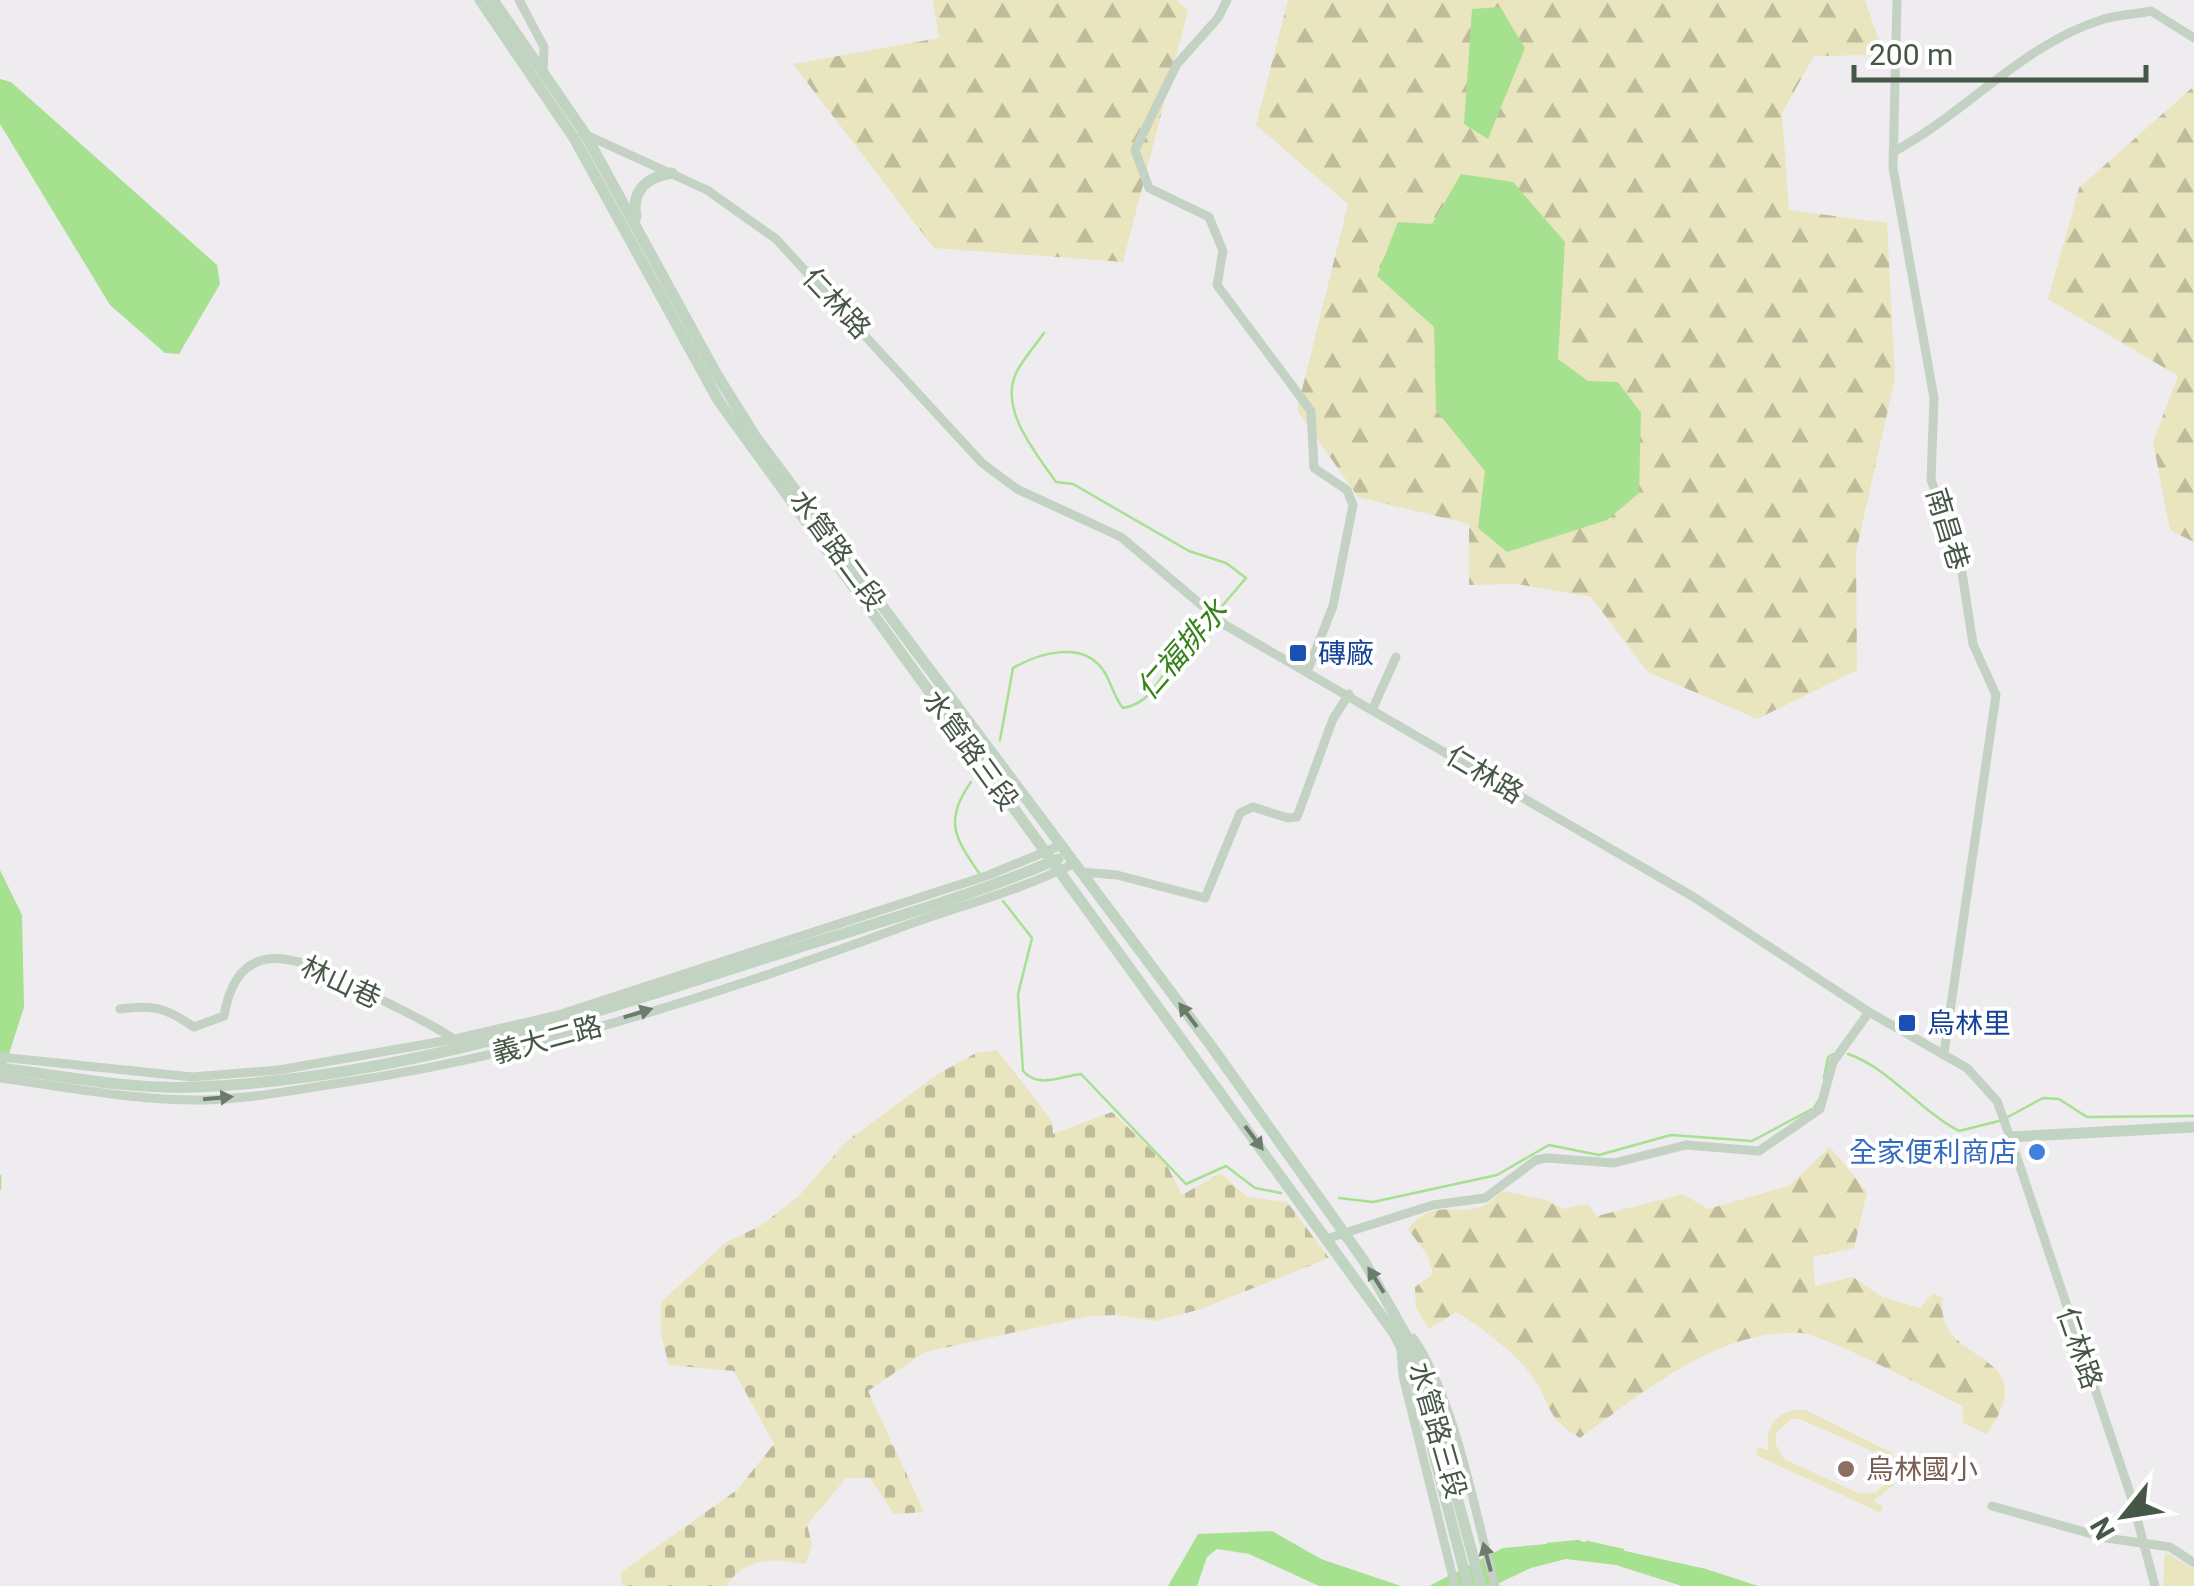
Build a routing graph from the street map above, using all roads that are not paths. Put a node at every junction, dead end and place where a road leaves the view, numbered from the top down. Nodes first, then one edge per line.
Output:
1 (480, 0) edge
2 (494, 0) edge
3 (519, 0) edge
4 (1227, 0) edge
5 (1897, 0) edge
6 (2194, 38) edge
7 (543, 74) junction
8 (579, 134) junction
9 (1893, 152) junction
10 (672, 173) junction
11 (638, 226) junction
12 (1396, 656) dead end
13 (1308, 672) junction
14 (1349, 694) junction
15 (1373, 708) junction
16 (1070, 859) junction
17 (1052, 862) junction
18 (120, 1010) dead end
19 (1869, 1012) junction
20 (456, 1043) junction
21 (1944, 1053) junction
22 (0, 1057) edge
23 (465, 1061) junction
24 (0, 1068) edge
25 (0, 1078) edge
26 (119, 1083) junction
27 (2194, 1127) edge
28 (2008, 1131) junction
29 (1346, 1232) junction
30 (1329, 1238) junction
31 (1405, 1326) junction
32 (1992, 1506) dead end
33 (1455, 1540) junction
34 (2144, 1541) junction
35 (2194, 1563) edge
36 (1455, 1586) edge
37 (1468, 1586) edge
38 (1482, 1586) edge
39 (1495, 1586) edge
40 (2155, 1586) edge

1 - 8 main road
2 - 7 main road, 仁林路
3 - 7 street
4 - 13 street
5 - 9 street, 南昌巷
6 - 9 street
7 - 8 main road, 仁林路
8 - 10 street, 仁林路
8 - 11 main road
8 - 17 main road, 水管路三段
9 - 21 street, 南昌巷
10 - 11 main road
10 - 13 street, 仁林路
11 - 16 main road, 水管路二段
12 - 15 street
13 - 14 street, 仁林路
14 - 15 street, 仁林路
14 - 16 street
15 - 19 street, 仁林路
16 - 17 main road, 義大二路
29 -> 16 main road, 水管路三段
17 - 20 main road, 義大二路
23 -> 17 street, 義大二路
17 -> 30 main road, 水管路三段
18 - 20 street, 林山巷
19 - 21 street, 仁林路
19 - 29 street
20 - 23 street
20 - 26 main road, 義大二路
21 - 28 street, 仁林路
22 - 26 street, 義大二路
26 -> 23 street, 義大二路
24 - 26 main road, 義大二路
25 - 26 street, 義大二路
27 - 28 main road
28 - 34 street, 仁林路
29 - 30 street
31 -> 29 main road, 水管路三段
30 - 33 main road, 水管路三段
31 - 33 main road, 水管路三段
39 -> 31 street, 水管路三段
32 - 34 street
33 - 36 street
33 - 37 main road
33 - 38 main road
34 - 35 street
34 - 40 street, 仁林路

